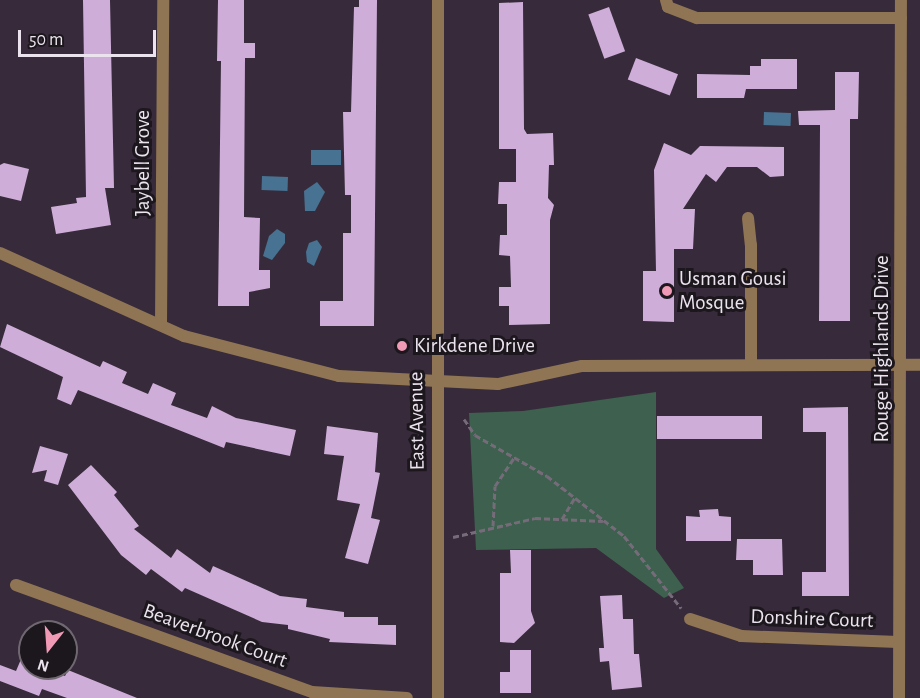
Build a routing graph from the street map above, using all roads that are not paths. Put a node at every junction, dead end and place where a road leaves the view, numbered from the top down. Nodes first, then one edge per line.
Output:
1 (164, 0) edge
2 (438, 0) edge
3 (666, 0) edge
4 (901, 0) edge
5 (901, 18) junction
6 (747, 219) dead end
7 (0, 253) edge
8 (161, 325) junction
9 (901, 364) junction
10 (751, 365) junction
11 (920, 365) edge
12 (436, 383) junction
13 (16, 585) dead end
14 (690, 619) road end
15 (898, 642) junction
16 (407, 698) edge
17 (438, 698) edge
18 (899, 698) edge

1 - 8 street, Jaybell Grove
2 - 12 street, East Avenue
3 - 5 street
4 - 5 street, Rouge Highlands Drive
5 - 9 street, Rouge Highlands Drive
6 - 10 street
7 - 8 street
8 - 12 street
9 - 10 street
9 - 11 street
9 - 15 street, Rouge Highlands Drive
10 - 12 street
12 - 17 street, East Avenue
13 - 16 street, Beaverbrook Court
14 - 15 street, Donshire Court
15 - 18 street, Rouge Highlands Drive

